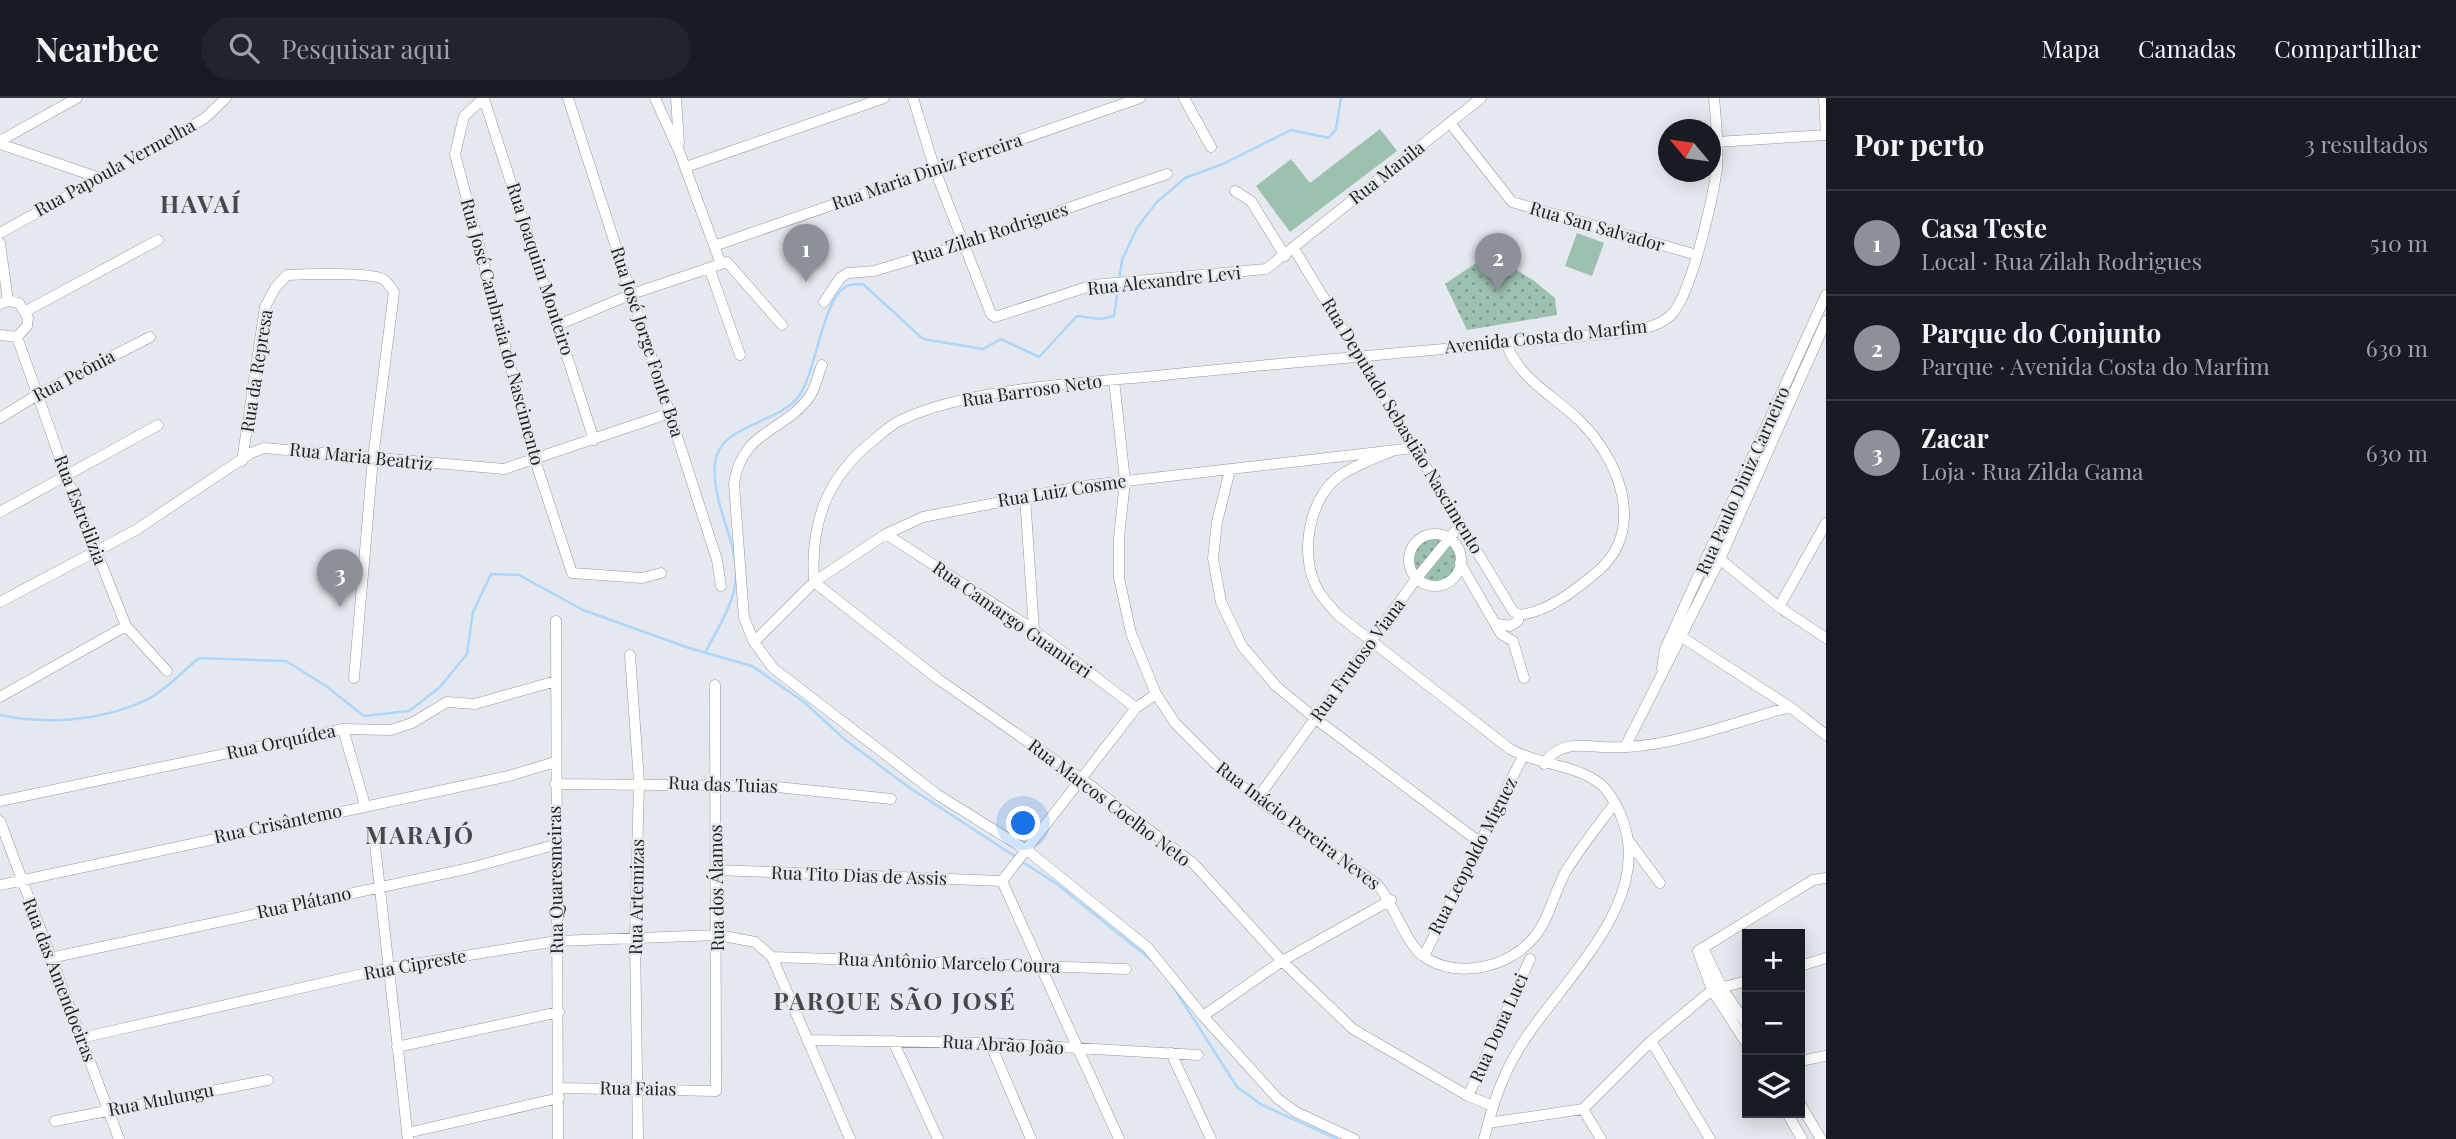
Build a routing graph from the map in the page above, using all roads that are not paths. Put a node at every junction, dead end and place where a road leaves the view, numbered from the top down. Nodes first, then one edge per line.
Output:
1 (77, 98) edge
2 (226, 98) edge
3 (568, 98) edge
4 (655, 98) edge
5 (676, 98) edge
6 (884, 98) edge
7 (913, 98) edge
8 (1140, 98) edge
9 (1184, 98) edge
10 (1481, 98) edge
11 (1714, 98) edge
12 (1824, 98) edge
13 (484, 99) edge
14 (1715, 119) edge
15 (1450, 123) junction
16 (1826, 135) edge
17 (1721, 142) edge
18 (0, 143) edge
19 (1211, 147) dead end
20 (679, 150) junction
21 (685, 167) junction
22 (935, 170) junction
23 (1167, 174) dead end
24 (100, 178) junction
25 (1714, 182) edge
26 (1235, 191) dead end
27 (0, 233) edge
28 (158, 240) dead end
29 (0, 243) edge
30 (964, 244) junction
31 (714, 246) junction
32 (1293, 247) junction
33 (1284, 256) junction
34 (1697, 256) junction
35 (724, 263) junction
36 (710, 270) junction
37 (632, 294) junction
38 (1826, 295) edge
39 (4, 302) edge
40 (824, 302) dead end
41 (26, 311) junction
42 (1826, 321) edge
43 (558, 325) junction
44 (782, 325) dead end
45 (0, 335) edge
46 (17, 337) junction
47 (150, 337) dead end
48 (1506, 343) junction
49 (740, 355) dead end
50 (1360, 355) junction
51 (822, 365) dead end
52 (1114, 380) junction
53 (37, 395) junction
54 (670, 412) junction
55 (0, 418) edge
56 (158, 425) dead end
57 (1773, 430) junction
58 (594, 440) junction
59 (1414, 448) junction
60 (1392, 451) junction
61 (373, 458) junction
62 (535, 460) junction
63 (242, 461) junction
64 (1230, 470) junction
65 (66, 475) junction
66 (1125, 481) junction
67 (1025, 496) junction
68 (0, 512) edge
69 (1826, 523) edge
70 (1461, 524) junction
71 (886, 534) junction
72 (1448, 538) junction
73 (95, 551) junction
74 (1715, 556) junction
75 (1460, 563) junction
76 (661, 573) dead end
77 (1416, 579) junction
78 (814, 582) junction
79 (721, 586) dead end
80 (0, 602) edge
81 (1779, 607) junction
82 (1516, 614) junction
83 (556, 621) dead end
84 (1498, 624) junction
85 (127, 626) junction
86 (1034, 630) junction
87 (1678, 635) junction
88 (1826, 638) edge
89 (1372, 640) junction
90 (1513, 641) junction
91 (754, 642) junction
92 (630, 655) dead end
93 (167, 671) dead end
94 (354, 678) dead end
95 (1524, 678) dead end
96 (556, 681) junction
97 (715, 685) dead end
98 (1156, 694) junction
99 (0, 697) edge
100 (1790, 707) junction
101 (1136, 708) junction
102 (1316, 719) junction
103 (343, 729) junction
104 (1826, 735) edge
105 (1625, 747) junction
106 (1523, 756) junction
107 (555, 762) junction
108 (1544, 764) junction
109 (1083, 780) junction
110 (639, 782) junction
111 (555, 784) junction
112 (716, 785) junction
113 (891, 799) dead end
114 (1257, 799) junction
115 (0, 801) edge
116 (1615, 803) junction
117 (365, 805) junction
118 (0, 821) edge
119 (1628, 840) junction
120 (558, 844) junction
121 (1482, 844) junction
122 (375, 845) dead end
123 (1027, 853) junction
124 (716, 870) junction
125 (1006, 878) junction
126 (1826, 878) edge
127 (21, 880) junction
128 (1660, 883) dead end
129 (0, 885) edge
130 (381, 886) junction
131 (1391, 900) junction
132 (718, 935) junction
133 (635, 939) junction
134 (557, 941) junction
135 (1423, 956) junction
136 (772, 957) junction
137 (50, 958) junction
138 (1826, 958) edge
139 (1530, 959) dead end
140 (1282, 961) junction
141 (1039, 964) junction
142 (1805, 964) edge
143 (389, 968) junction
144 (1126, 969) dead end
145 (1742, 982) edge
146 (1717, 989) junction
147 (559, 1012) junction
148 (1203, 1016) junction
149 (1742, 1019) edge
150 (1742, 1035) edge
151 (81, 1038) junction
152 (807, 1040) junction
153 (893, 1041) junction
154 (1651, 1041) junction
155 (990, 1043) junction
156 (397, 1047) junction
157 (1079, 1049) junction
158 (1171, 1053) junction
159 (1198, 1055) dead end
160 (1826, 1056) edge
161 (1805, 1060) edge
162 (268, 1080) dead end
163 (639, 1088) junction
164 (716, 1091) joint
165 (559, 1093) junction
166 (1468, 1096) junction
167 (1493, 1106) junction
168 (1583, 1109) junction
169 (108, 1111) junction
170 (1805, 1112) edge
171 (1790, 1118) edge
172 (55, 1121) dead end
173 (1488, 1123) junction
174 (408, 1136) edge
175 (119, 1139) edge
176 (558, 1139) edge
177 (638, 1139) edge
178 (850, 1139) edge
179 (938, 1139) edge
180 (1031, 1139) edge
181 (1119, 1139) edge
182 (1211, 1139) edge
183 (1354, 1139) edge
184 (1484, 1139) edge
185 (1601, 1139) edge
186 (1710, 1139) edge
187 (1802, 1139) edge
188 (1821, 1139) edge

1 - 18 street
2 - 24 street, Rua Papoula Vermelha
3 - 37 street, Rua José Jorge Fonte Boa
4 - 20 street
5 - 20 street
6 - 21 street
7 - 22 street
8 - 22 street, Rua Maria Diniz Ferreira
9 - 19 street
10 - 15 street, Rua Manila
11 - 14 street, Avenida Costa do Marfim
12 - 16 street
13 - 43 street, Rua Joaquim Monteiro
13 - 62 street, Rua José Cambraia do Nascimento
15 - 32 street, Rua Manila
15 - 34 street, Rua San Salvador
16 - 17 street
18 - 24 street
20 - 21 street
21 - 31 street
22 - 30 street
22 - 31 street, Rua Maria Diniz Ferreira
23 - 30 street, Rua Zilah Rodrigues
24 - 27 street, Rua Papoula Vermelha
25 - 34 street, Avenida Costa do Marfim
26 - 33 street
28 - 41 street
29 - 39 street
30 - 33 street, Rua Alexandre Levi
30 - 40 street, Rua Zilah Rodrigues
31 - 35 street
32 - 33 street, Rua Alexandre Levi
32 - 50 street, Rua Deputado Sebastião Nascimento
34 - 48 street, Avenida Costa do Marfim
35 - 36 street
35 - 44 street
36 - 37 street
36 - 49 street
37 - 43 street
37 - 54 street, Rua José Jorge Fonte Boa
38 - 57 street, Rua Paulo Diniz Carneiro
39 - 41 street
41 - 46 street
42 - 57 street, Rua Paulo Diniz Carneiro
43 - 58 street, Rua Joaquim Monteiro
45 - 46 street
46 - 53 street, Rua Estrelilzia
47 - 53 street, Rua Peônia
48 - 50 street, Avenida Costa do Marfim
48 - 82 street
50 - 52 street, Rua Barroso Neto
50 - 59 street, Rua Deputado Sebastião Nascimento
51 - 91 street
52 - 66 street, Rua Inácio Pereira Neves
52 - 78 street, Rua Barroso Neto
53 - 55 street, Rua Peônia
53 - 65 street, Rua Estrelilzia
54 - 58 street, Rua Maria Beatriz
54 - 79 street, Rua José Jorge Fonte Boa
56 - 65 street
57 - 74 street, Rua Paulo Diniz Carneiro
58 - 62 street, Rua Maria Beatriz
59 - 60 street, Rua Luiz Cosme
59 - 70 street, Rua Deputado Sebastião Nascimento
60 - 64 street, Rua Luiz Cosme
60 - 89 street
61 - 62 street, Rua Maria Beatriz
61 - 63 street, Rua Maria Beatriz
61 - 63 street, Rua da Represa
61 - 94 street
62 - 76 street, Rua José Cambraia do Nascimento
63 - 73 street, Rua Maria Beatriz
64 - 66 street, Rua Luiz Cosme
64 - 102 street
65 - 68 street
65 - 73 street, Rua Estrelilzia
66 - 67 street, Rua Luiz Cosme
66 - 98 street, Rua Inácio Pereira Neves
67 - 71 street, Rua Luiz Cosme
67 - 86 street
69 - 81 street
70 - 72 street, Rua Frutoso Viana
70 - 82 street, Rua Deputado Sebastião Nascimento
71 - 78 street, Rua Luiz Cosme
71 - 86 street, Rua Camargo Guamieri
72 - 75 street, Rua Deputado Sebastião Nascimento
72 - 77 street, Rua Frutoso Viana
72 - 77 street
73 - 80 street, Rua Maria Beatriz
73 - 85 street, Rua Estrelilzia
74 - 81 street
74 - 87 street, Rua Paulo Diniz Carneiro
75 - 77 street
75 - 84 street, Rua Deputado Sebastião Nascimento
77 - 89 street, Rua Frutoso Viana
78 - 91 street, Rua Luiz Cosme
78 - 109 street, Rua Marcos Coelho Neto
81 - 88 street
82 - 84 street
82 - 90 street
83 - 96 street, Rua Quaresmeiras
84 - 90 street, Rua Deputado Sebastião Nascimento
85 - 93 street, Rua Estrelilzia
85 - 99 street
86 - 101 street, Rua Camargo Guamieri
87 - 100 street
87 - 105 street, Rua Paulo Diniz Carneiro
89 - 102 street, Rua Frutoso Viana
89 - 106 street
90 - 95 street, Rua Deputado Sebastião Nascimento
91 - 123 street
92 - 110 street, Rua Artemizas
96 - 103 street, Rua Orquídea
96 - 107 street, Rua Quaresmeiras
97 - 112 street, Rua dos Álamos
98 - 101 street
98 - 114 street, Rua Inácio Pereira Neves
100 - 104 street
100 - 105 street
101 - 109 street
102 - 114 street, Rua Frutoso Viana
102 - 121 street
103 - 115 street, Rua Orquídea
103 - 117 street
105 - 108 street
106 - 108 street
106 - 121 street, Rua Leopoldo Miguez
107 - 111 street, Rua Quaresmeiras
107 - 117 street, Rua Crisântemo
108 - 116 street
109 - 123 street
109 - 140 street, Rua Marcos Coelho Neto
110 - 111 street, Rua das Tuias
110 - 112 street, Rua das Tuias
110 - 133 street, Rua Artemizas
111 - 120 street, Rua Quaresmeiras
112 - 113 street, Rua das Tuias
112 - 124 street, Rua dos Álamos
114 - 131 street, Rua Inácio Pereira Neves
116 - 119 street
116 - 135 street
117 - 127 street, Rua Crisântemo
118 - 127 street, Rua das Amendoeiras
119 - 128 street
119 - 167 street
120 - 130 street, Rua Plátano
120 - 134 street, Rua Quaresmeiras
121 - 135 street, Rua Leopoldo Miguez
122 - 130 street
123 - 125 street
123 - 148 street
124 - 125 street, Rua Tito Dias de Assis
124 - 132 street, Rua dos Álamos
125 - 141 street
126 - 146 street
127 - 129 street, Rua Crisântemo
127 - 137 street, Rua das Amendoeiras
130 - 137 street, Rua Plátano
130 - 143 street
131 - 135 street, Rua Inácio Pereira Neves
131 - 140 street
132 - 133 street, Rua Cipreste
132 - 136 street, Rua Cipreste
132 - 164 street, Rua dos Álamos
133 - 134 street, Rua Cipreste
133 - 163 street, Rua Artemizas
134 - 143 street, Rua Cipreste
134 - 147 street, Rua Quaresmeiras
136 - 141 street, Rua Antônio Marcelo Coura
136 - 152 street
137 - 151 street, Rua das Amendoeiras
138 - 142 street
139 - 166 street, Rua Dona Luci
140 - 148 street
140 - 166 street, Rua Marcos Coelho Neto
141 - 144 street, Rua Antônio Marcelo Coura
141 - 157 street
143 - 151 street, Rua Cipreste
143 - 156 street
145 - 146 street
146 - 149 street
146 - 150 street
146 - 154 street
147 - 156 street
147 - 165 street, Rua Quaresmeiras
148 - 183 street
151 - 169 street, Rua das Amendoeiras
152 - 153 street, Rua Abrão João
152 - 178 street
153 - 155 street, Rua Abrão João
153 - 179 street
154 - 168 street
154 - 186 street
155 - 157 street, Rua Abrão João
155 - 180 street
156 - 174 street
157 - 158 street, Rua Abrão João
157 - 181 street
158 - 159 street, Rua Abrão João
158 - 182 street
160 - 161 street
162 - 169 street, Rua Mulungu
163 - 164 street, Rua Faias
163 - 165 street, Rua Faias
163 - 177 street, Rua Artemizas
165 - 174 street, Rua Faias
165 - 176 street, Rua Quaresmeiras
166 - 167 street, Rua Marcos Coelho Neto
167 - 173 street
168 - 173 street
168 - 185 street
169 - 172 street, Rua Mulungu
169 - 175 street, Rua das Amendoeiras
170 - 188 street
171 - 187 street
173 - 184 street

